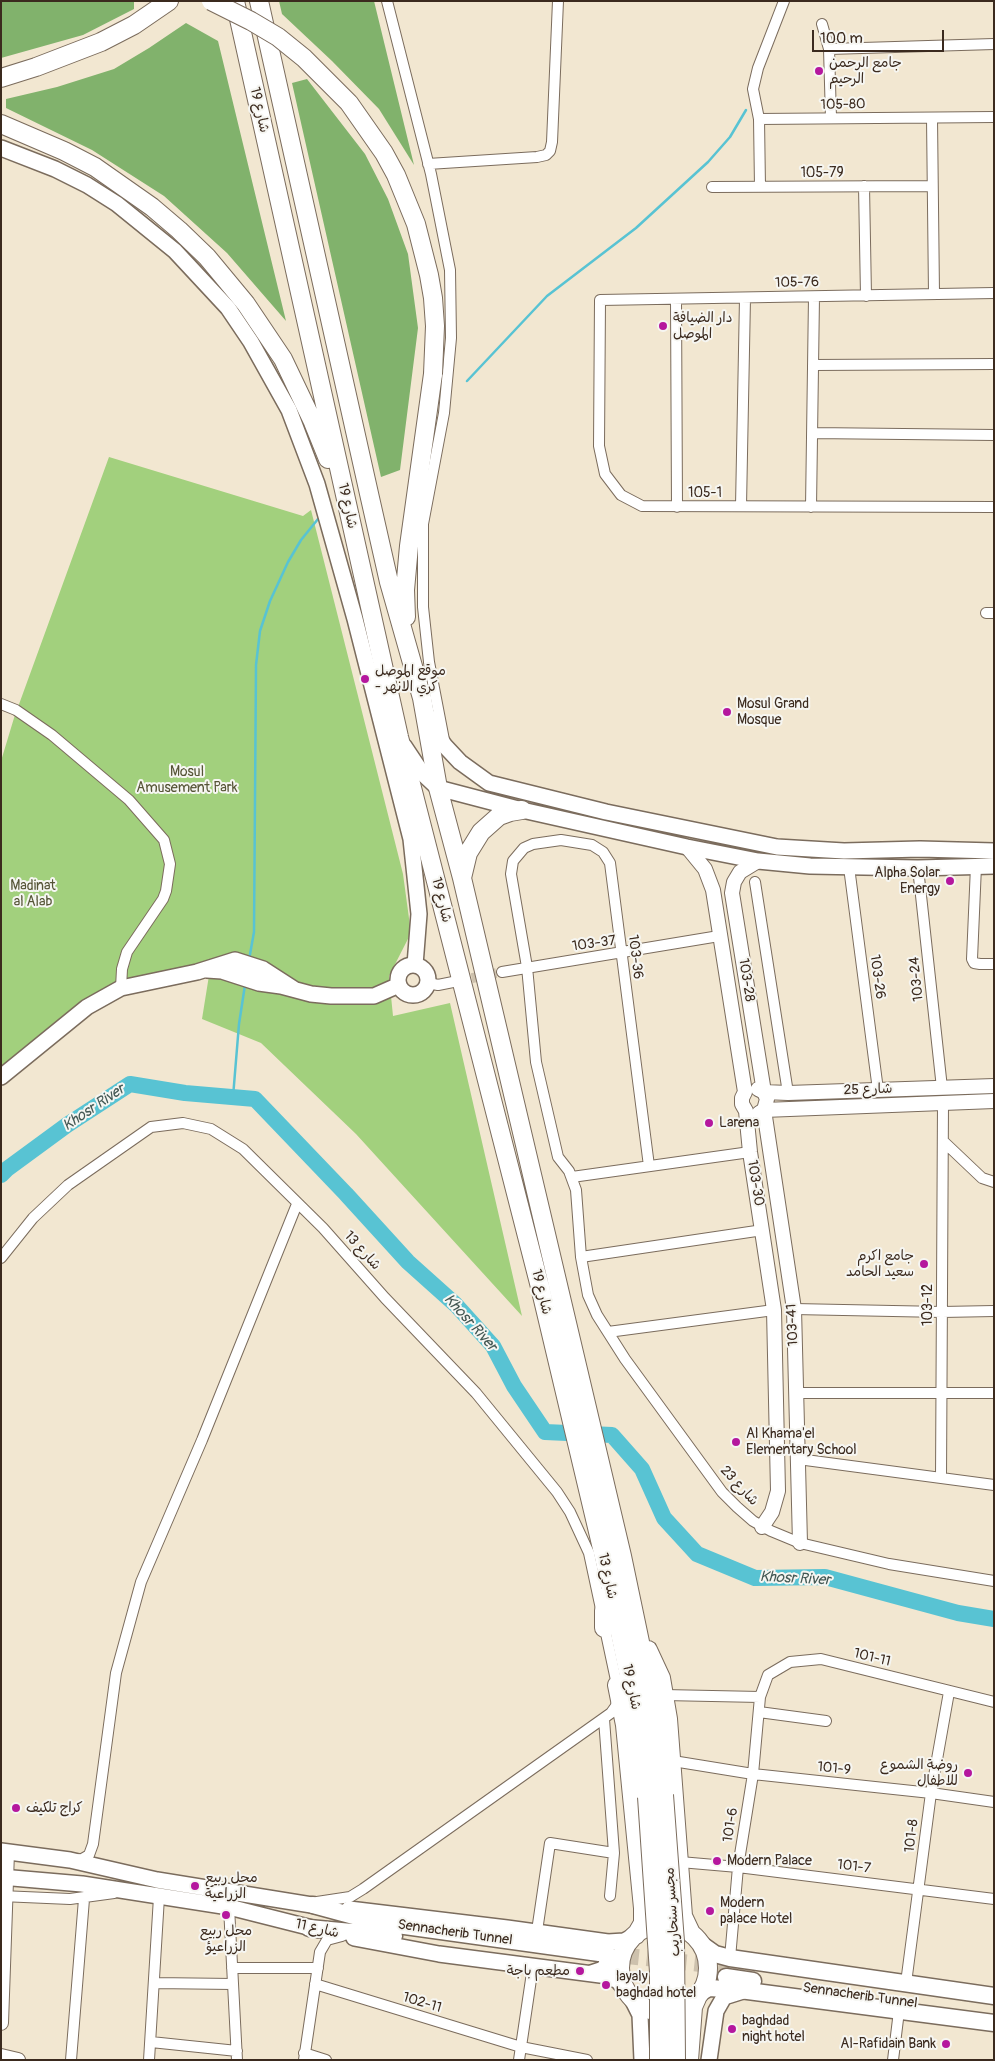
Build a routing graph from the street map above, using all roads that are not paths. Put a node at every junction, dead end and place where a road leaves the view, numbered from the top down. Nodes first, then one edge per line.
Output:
1 (169, 1) edge
2 (211, 1) edge
3 (235, 1) edge
4 (259, 1) edge
5 (386, 1) edge
6 (558, 1) edge
7 (784, 1) edge
8 (822, 24) dead end
9 (994, 44) edge
10 (829, 49) junction
11 (1, 78) edge
12 (994, 117) edge
13 (831, 118) junction
14 (932, 118) junction
15 (759, 119) junction
16 (1, 124) edge
17 (1, 148) edge
18 (428, 164) junction
19 (864, 186) junction
20 (932, 186) junction
21 (712, 187) dead end
22 (760, 187) junction
23 (994, 293) edge
24 (934, 294) junction
25 (814, 296) junction
26 (866, 296) junction
27 (745, 298) junction
28 (676, 299) junction
29 (600, 300) joint
30 (994, 364) edge
31 (813, 366) junction
32 (812, 433) junction
33 (994, 435) edge
34 (741, 506) junction
35 (677, 507) junction
36 (811, 507) junction
37 (994, 508) edge
38 (352, 529) junction
39 (369, 639) junction
40 (412, 662) junction
41 (422, 698) junction
42 (1, 704) edge
43 (399, 737) junction
44 (445, 746) junction
45 (489, 783) junction
46 (438, 788) junction
47 (482, 800) junction
48 (522, 810) junction
49 (687, 847) junction
50 (994, 852) edge
51 (758, 861) junction
52 (976, 866) junction
53 (994, 866) edge
54 (849, 867) junction
55 (918, 868) junction
56 (462, 878) junction
57 (755, 882) dead end
58 (719, 936) junction
59 (620, 954) junction
60 (994, 964) edge
61 (415, 965) junction
62 (526, 967) junction
63 (203, 970) junction
64 (502, 972) tunnel mouth
65 (261, 976) junction
66 (454, 982) tunnel mouth
67 (428, 983) junction
68 (399, 985) junction
69 (121, 988) junction
70 (1, 1077) edge
71 (994, 1086) edge
72 (942, 1088) junction
73 (878, 1090) junction
74 (745, 1092) junction
75 (764, 1092) junction
76 (788, 1093) junction
77 (994, 1101) edge
78 (943, 1103) junction
79 (764, 1110) junction
80 (746, 1111) junction
81 (943, 1141) junction
82 (750, 1152) junction
83 (649, 1166) junction
84 (572, 1177) junction
85 (994, 1182) edge
86 (297, 1204) junction
87 (763, 1230) junction
88 (581, 1257) junction
89 (1, 1258) edge
90 (794, 1309) junction
91 (774, 1310) junction
92 (994, 1311) edge
93 (942, 1312) junction
94 (608, 1332) junction
95 (796, 1393) junction
96 (994, 1393) edge
97 (942, 1394) junction
98 (777, 1428) junction
99 (797, 1428) junction
100 (798, 1459) junction
101 (941, 1478) junction
102 (994, 1485) edge
103 (762, 1527) junction
104 (800, 1543) junction
105 (613, 1556) junction
106 (609, 1577) junction
107 (994, 1581) edge
108 (636, 1625) junction
109 (604, 1628) junction
110 (617, 1685) junction
111 (949, 1692) junction
112 (664, 1695) junction
113 (760, 1697) junction
114 (994, 1702) edge
115 (759, 1712) junction
116 (604, 1719) junction
117 (826, 1721) dead end
118 (673, 1761) junction
119 (753, 1774) junction
120 (931, 1792) junction
121 (655, 1796) junction
122 (994, 1802) edge
123 (93, 1844) junction
124 (4, 1852) edge
125 (614, 1853) junction
126 (70, 1860) junction
127 (680, 1862) junction
128 (738, 1867) junction
129 (110, 1870) junction
130 (4, 1877) edge
131 (919, 1889) junction
132 (138, 1893) junction
133 (4, 1896) edge
134 (610, 1896) dead end
135 (159, 1897) junction
136 (84, 1899) junction
137 (994, 1899) edge
138 (290, 1901) junction
139 (313, 1905) junction
140 (229, 1907) junction
141 (305, 1927) junction
142 (538, 1931) junction
143 (635, 1935) junction
144 (346, 1936) junction
145 (696, 1939) junction
146 (320, 1952) junction
147 (595, 1957) junction
148 (533, 1966) junction
149 (733, 1966) junction
150 (232, 1968) junction
151 (318, 1968) junction
152 (154, 1983) junction
153 (906, 1983) junction
154 (232, 1984) junction
155 (315, 1984) junction
156 (742, 1990) junction
157 (628, 1993) junction
158 (699, 1996) junction
159 (994, 1996) edge
160 (994, 2002) edge
161 (899, 2012) junction
162 (994, 2015) edge
163 (1, 2023) edge
164 (994, 2023) edge
165 (151, 2042) junction
166 (521, 2047) junction
167 (1, 2056) edge
168 (237, 2056) edge
169 (304, 2056) edge
170 (18, 2060) edge
171 (71, 2060) edge
172 (149, 2060) edge
173 (326, 2060) edge
174 (519, 2060) edge
175 (587, 2060) edge
176 (642, 2060) edge
177 (658, 2060) edge
178 (676, 2060) edge
179 (689, 2060) edge
180 (709, 2060) edge
181 (893, 2060) edge

1 - 11 highway
2 - 40 highway, bridge
3 - 38 highway, شارع 19
4 - 40 highway, شارع 19
5 - 18 street
6 - 18 street
7 - 15 street
8 - 10 street
9 - 10 street
10 - 13 street
12 - 14 street, 105-80
13 - 14 street, 105-80
13 - 15 street, 105-80
14 - 20 street
15 - 22 street
16 - 38 highway
17 - 39 main road
18 - 44 street
19 - 20 street, 105-79
19 - 22 street, 105-79
19 - 26 street
20 - 24 street
21 - 22 street, 105-79
23 - 24 street, 105-76
24 - 26 street, 105-76
25 - 26 street, 105-76
25 - 27 street, 105-76
25 - 31 street
27 - 28 street, 105-76
27 - 34 street
28 - 29 street, 105-76
28 - 35 street
29 - 35 street, 105-1
30 - 31 street
31 - 32 street
32 - 33 street
32 - 36 street
34 - 35 street, 105-1
34 - 36 street, 105-1
36 - 37 street, 105-1
38 - 39 highway, شارع 19
39 - 43 highway, شارع 19
39 - 61 main road
40 - 41 highway, شارع 19
41 - 44 main road
41 - 46 highway, شارع 19
42 - 69 street
43 - 46 main road
43 - 105 highway, شارع 19
44 - 45 main road
45 - 47 main road
45 - 50 main road
46 - 47 main road
46 - 56 highway, شارع 19
47 - 48 main road
48 - 49 main road
48 - 56 highway
49 - 51 main road
49 - 58 street, 103-30
51 - 54 main road
51 - 75 street, 103-28
52 - 53 main road
52 - 55 main road
52 - 60 street
54 - 55 main road
54 - 73 street, 103-26
55 - 72 street, 103-24
56 - 105 highway, شارع 19
57 - 76 street, 103-28
58 - 59 street, 103-37
58 - 74 street, 103-30
59 - 62 street, 103-37
59 - 62 street, 103-36
59 - 83 street, 103-36
61 - 67 main road
61 - 68 main road
62 - 64 street, 103-37
62 - 84 street
63 - 65 main road
63 - 65 main road
63 - 69 main road
65 - 68 main road
66 - 67 street
67 - 68 main road
69 - 70 main road
71 - 72 street, شارع 25
72 - 73 street, شارع 25
73 - 76 street, شارع 25
74 - 75 street, شارع 25
74 - 80 street, 103-30
75 - 76 street, شارع 25
75 - 79 street, 103-28
77 - 78 street, شارع 25
78 - 79 street, شارع 25
78 - 81 street, 103-12
79 - 80 street, شارع 25
79 - 90 street, 103-41
80 - 82 street, 103-30
81 - 85 street
81 - 93 street, 103-12
82 - 83 street
82 - 87 street, 103-30
83 - 84 street
84 - 88 street, شارع 23
86 - 89 street, شارع 13
86 - 109 street, شارع 13
86 - 123 street
87 - 88 street
87 - 91 street, 103-30
88 - 94 street, شارع 23
90 - 93 street
90 - 95 street, 103-41
91 - 94 street
91 - 98 street, 103-30
92 - 93 street
93 - 97 street, 103-12
94 - 103 street, شارع 23
95 - 97 street
95 - 99 street, 103-41
96 - 97 street
97 - 101 street, 103-12
98 - 99 street
98 - 103 street, 103-30
99 - 100 street, 103-41
100 - 101 street
100 - 104 street, 103-41
101 - 102 street
103 - 104 street, شارع 23
104 - 107 street, شارع 23
105 - 106 highway, شارع 19
105 - 108 highway, شارع 19
106 - 109 highway
106 - 121 highway, شارع 19
108 - 112 highway
108 - 121 highway, شارع 19
109 - 110 street, شارع 11
110 - 116 street, شارع 11
110 - 143 highway
111 - 113 street, 101-11
111 - 114 street, 101-11
111 - 120 street, 101-8
112 - 113 street
112 - 118 highway
113 - 115 street, 101-6
115 - 117 street
115 - 119 street, 101-6
116 - 125 street
116 - 138 street, شارع 11
118 - 119 street, 101-9
118 - 127 highway
119 - 120 street, 101-9
119 - 128 street, 101-6
120 - 122 street, 101-9
120 - 131 street, 101-8
121 - 177 highway, مجسر سنحاريب, bridge
121 - 178 highway, مجسر سنحاريب, bridge
123 - 126 street
123 - 129 street
124 - 126 main road, شارع 11
124 - 130 street
125 - 134 street
125 - 142 street
126 - 129 main road, شارع 11
127 - 128 street, 101-7
127 - 145 highway
128 - 131 street, 101-7
128 - 149 street, 101-6
129 - 138 main road, شارع 11
130 - 132 main road, شارع 11
130 - 133 street
131 - 137 street, 101-7
131 - 153 street, 101-8
132 - 135 main road, شارع 11
132 - 136 street
133 - 136 street
133 - 163 street
135 - 140 main road, شارع 11
135 - 152 street
136 - 171 street
138 - 139 main road, شارع 11
139 - 142 main road, شارع 11
139 - 147 main road, Sennacherib Tunnel
140 - 141 main road, شارع 11
140 - 150 street
141 - 144 main road, شارع 11
141 - 146 street
141 - 147 main road, Sennacherib Tunnel
142 - 147 main road, شارع 11
143 - 145 highway
143 - 147 main road, شارع 11
143 - 157 highway
144 - 146 street
144 - 148 main road, شارع 11
145 - 149 main road
145 - 158 highway
146 - 151 street
147 - 148 main road, شارع 11
147 - 157 main road, شارع 11
148 - 166 street
149 - 153 main road
149 - 156 main road
149 - 160 main road, Sennacherib Tunnel
149 - 162 main road, Sennacherib Tunnel
150 - 151 street
150 - 154 street
151 - 155 street
152 - 154 street
152 - 165 street
153 - 159 main road
154 - 168 street
155 - 166 street, 102-11
155 - 169 street
156 - 158 main road
156 - 161 main road
156 - 180 main road
157 - 158 highway
157 - 176 main road
158 - 179 highway
161 - 164 main road
161 - 181 street
165 - 168 street
165 - 172 street
166 - 174 street
166 - 175 street, 102-11
167 - 170 street
169 - 173 street

